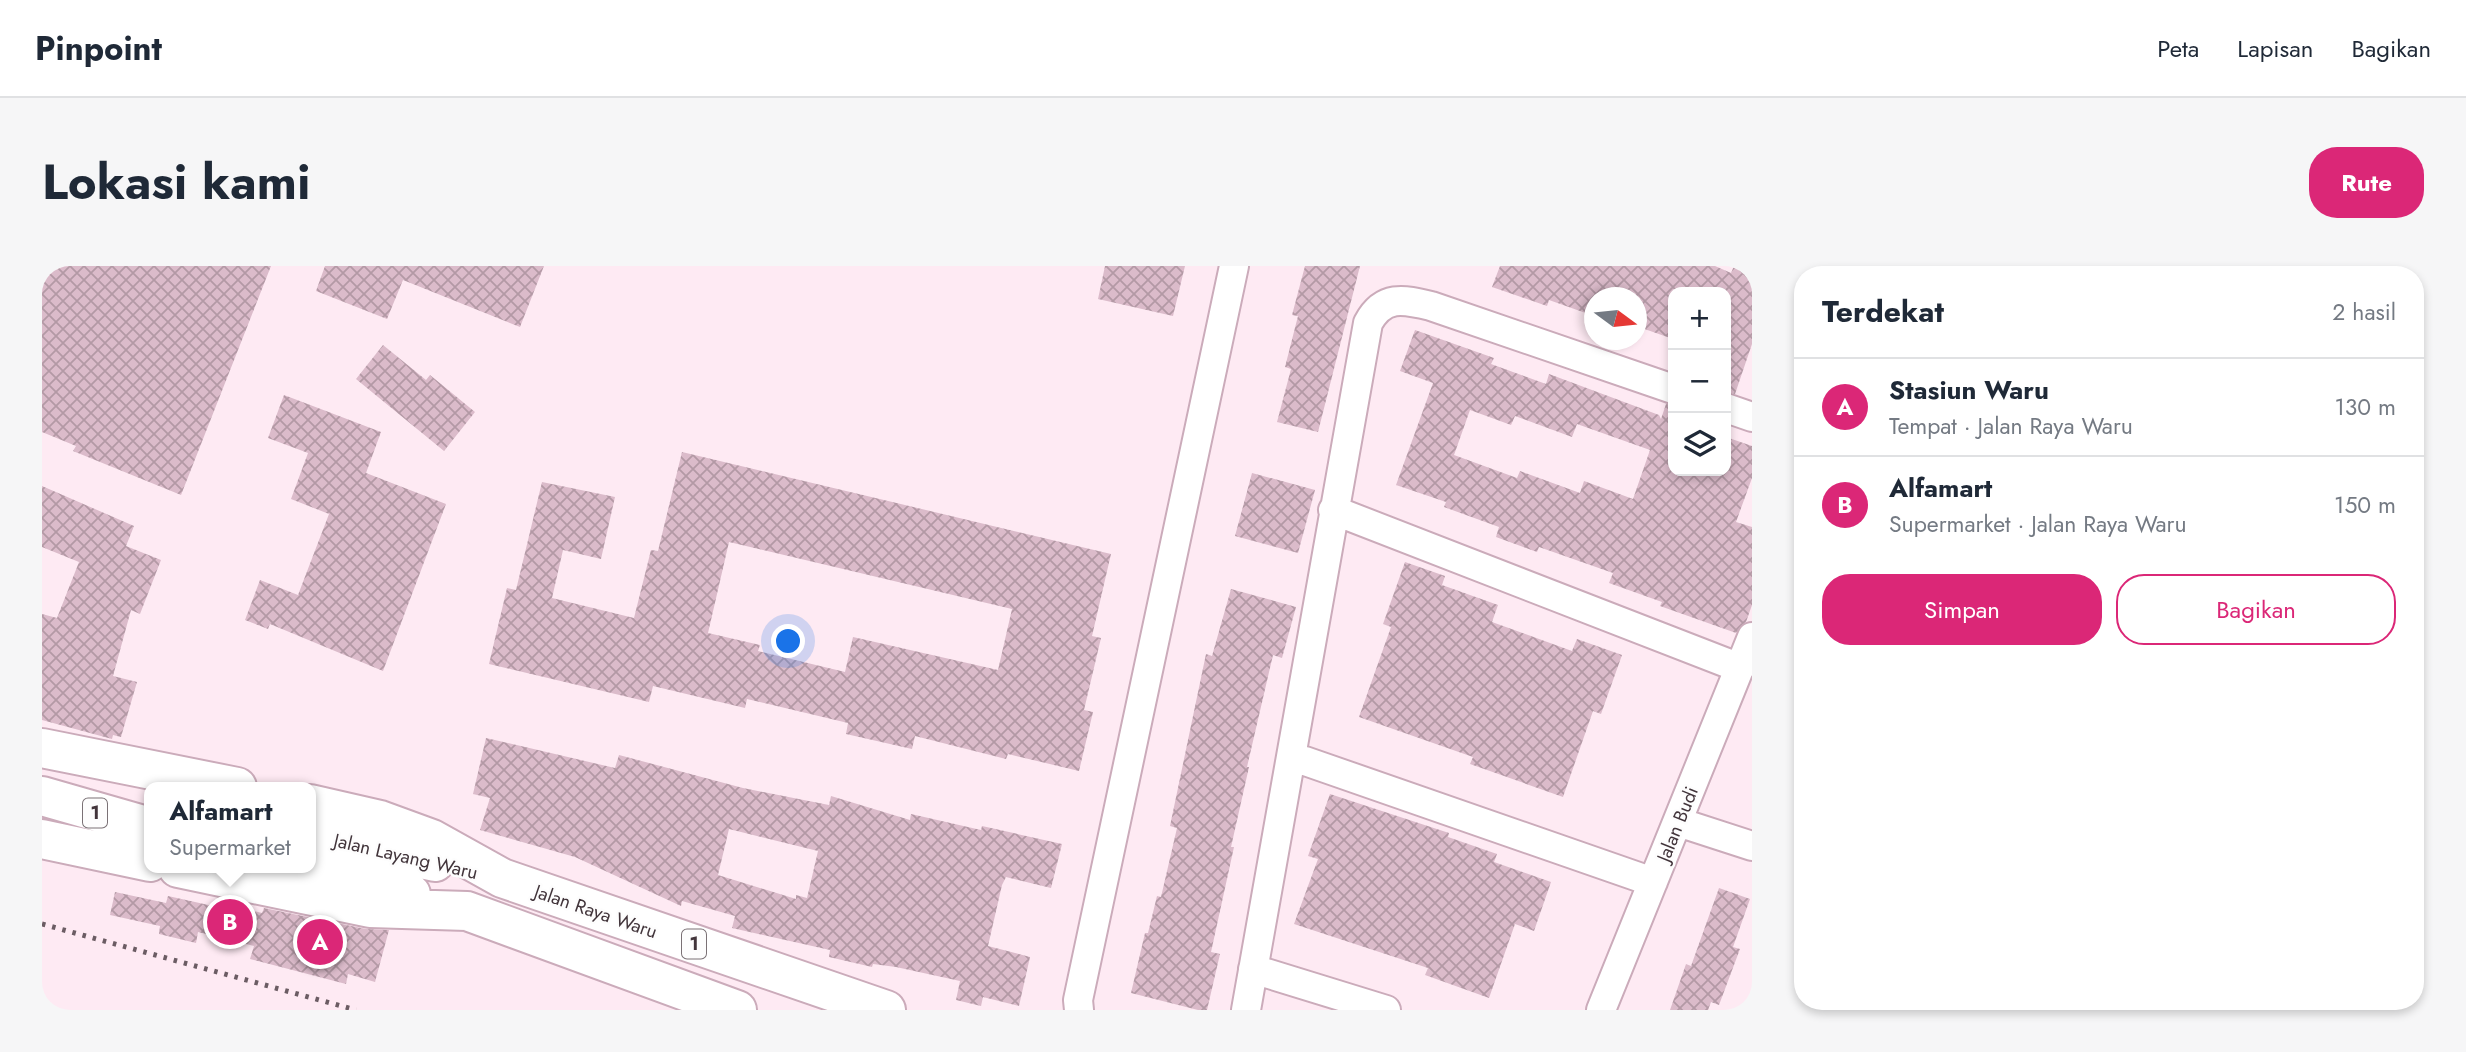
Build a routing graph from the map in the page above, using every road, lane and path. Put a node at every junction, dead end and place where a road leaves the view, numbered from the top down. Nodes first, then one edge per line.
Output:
1 (1234, 266) edge
2 (1668, 388) edge
3 (1731, 410) edge
4 (1752, 417) edge
5 (1333, 510) junction
6 (1752, 637) edge
7 (1740, 668) junction
8 (42, 748) edge
9 (1305, 761) dead end
10 (212, 782) edge
11 (42, 790) edge
12 (42, 796) edge
13 (144, 802) edge
14 (316, 805) edge
15 (1678, 821) junction
16 (144, 826) edge
17 (316, 836) edge
18 (42, 839) edge
19 (1752, 846) edge
20 (144, 861) edge
21 (316, 865) edge
22 (202, 873) edge
23 (502, 878) junction
24 (1653, 882) junction
25 (467, 911) junction
26 (1253, 970) junction
27 (737, 1010) edge
28 (886, 1010) edge
29 (1079, 1010) edge
30 (1246, 1010) edge
31 (1386, 1010) edge
32 (1601, 1010) edge

1 - 29 street
2 - 5 street
3 - 4 street
5 - 7 street
5 - 26 street
6 - 7 street, Jalan Budi
7 - 15 street, Jalan Budi
8 - 10 highway
9 - 24 street
11 - 13 highway, 1
12 - 16 highway, 1
14 - 23 highway, Jalan Raya Waru
15 - 19 street
15 - 24 street, Jalan Budi
17 - 23 highway, Jalan Layang Waru / 1
18 - 20 highway
21 - 25 highway, Jalan Layang Waru
22 - 25 highway
23 - 28 highway, Jalan Raya Waru / 1
24 - 32 street, Jalan Budi
25 - 27 highway
26 - 30 street
26 - 31 street

